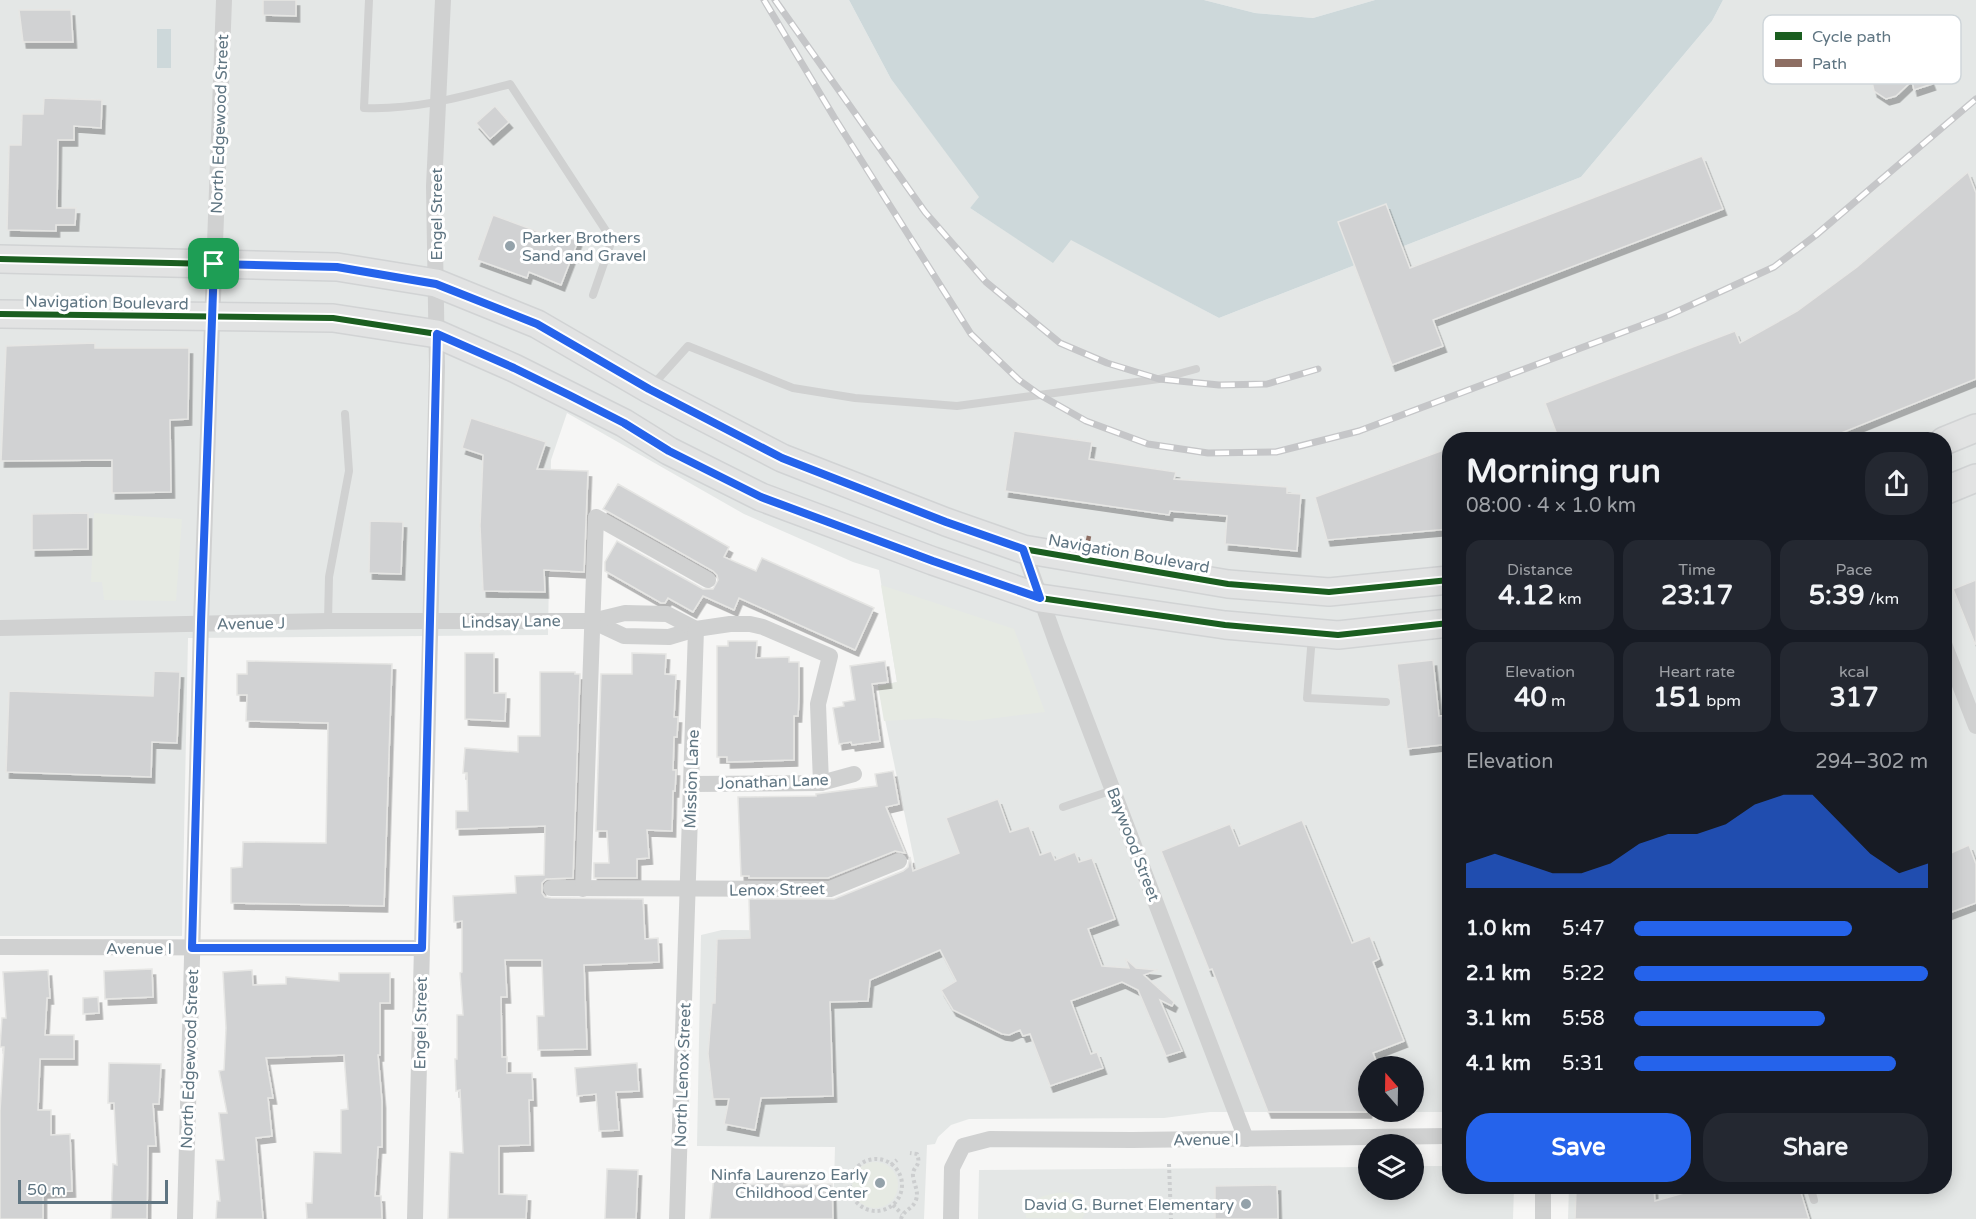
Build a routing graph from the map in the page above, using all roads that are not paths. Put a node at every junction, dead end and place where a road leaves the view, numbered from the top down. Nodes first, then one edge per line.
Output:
1 (224, 0) edge
2 (369, 0) edge
3 (443, 0) edge
4 (438, 103) junction
5 (0, 259) edge
6 (214, 264) junction
7 (436, 284) junction
8 (593, 295) dead end
9 (0, 314) edge
10 (212, 317) junction
11 (437, 334) junction
12 (1196, 369) dead end
13 (649, 389) junction
14 (345, 414) dead end
15 (624, 423) junction
16 (1976, 428) edge
17 (1952, 438) edge
18 (1976, 478) edge
19 (1952, 488) edge
20 (1023, 549) junction
21 (708, 580) dead end
22 (1442, 581) edge
23 (1040, 598) junction
24 (328, 621) junction
25 (592, 621) junction
26 (430, 622) junction
27 (201, 623) junction
28 (1442, 624) edge
29 (0, 628) edge
30 (696, 629) junction
31 (1312, 632) junction
32 (1952, 664) edge
33 (1386, 702) dead end
34 (1976, 726) edge
35 (854, 774) dead end
36 (821, 783) junction
37 (692, 784) junction
38 (1114, 790) junction
39 (1064, 807) dead end
40 (899, 861) dead end
41 (551, 888) dead end
42 (583, 889) junction
43 (687, 889) junction
44 (687, 930) joint
45 (0, 947) edge
46 (192, 948) junction
47 (422, 948) junction
48 (1442, 1136) edge
49 (1246, 1139) junction
50 (1544, 1194) edge
51 (1812, 1194) edge
52 (1814, 1200) dead end
53 (185, 1219) edge
54 (416, 1219) edge
55 (677, 1219) edge
56 (951, 1219) edge
57 (1543, 1219) edge

1 - 6 street, North Edgewood Street
2 - 4 lane
3 - 4 street, Engel Street
4 - 7 street, Engel Street
4 - 8 lane
5 - 6 main road, Navigation Boulevard
6 - 7 main road, Navigation Boulevard
6 - 10 street, North Edgewood Street
7 - 11 street, Engel Street
7 - 13 main road, Navigation Boulevard
9 - 10 main road, Navigation Boulevard
10 - 11 main road, Navigation Boulevard
10 - 27 street, North Edgewood Street
11 - 15 main road, Navigation Boulevard
11 - 26 street, Engel Street
12 - 13 lane
13 - 15 main road
13 - 20 main road, Navigation Boulevard
14 - 24 lane
15 - 23 main road, Navigation Boulevard
16 - 17 main road
18 - 19 main road
20 - 22 main road, Navigation Boulevard
20 - 23 street, Baywood Street
21 - 25 street
23 - 31 main road, Navigation Boulevard
23 - 38 street, Baywood Street
24 - 26 street, Avenue J
24 - 27 street, Avenue J
25 - 26 street, Lindsay Lane
25 - 30 street, Lindsay Lane
25 - 42 street
26 - 47 street, Engel Street
27 - 29 street, Avenue J
27 - 46 street, North Edgewood Street
28 - 31 main road, Navigation Boulevard
30 - 36 street, Lindsay Lane
30 - 37 street, Mission Lane
31 - 33 lane
32 - 34 street
35 - 36 street, Jonathan Lane
36 - 37 street, Jonathan Lane
37 - 43 street, Mission Lane
38 - 39 lane
38 - 49 street, Baywood Street
40 - 43 street, Lenox Street
41 - 42 street
42 - 43 street
43 - 44 street, Mission Lane
44 - 55 street, North Lenox Street
45 - 46 street, Avenue I
46 - 47 street, Avenue I
46 - 53 street, North Edgewood Street
47 - 54 street, Engel Street
48 - 49 street, Avenue I
49 - 56 street, Avenue I
50 - 57 street
51 - 52 lane

